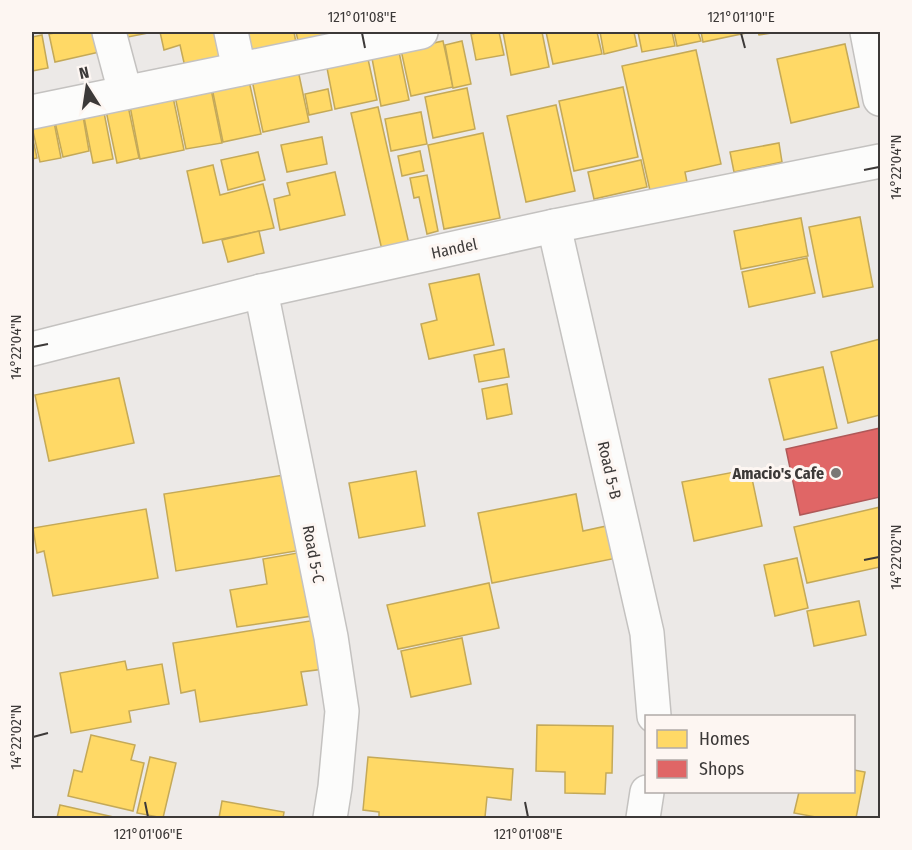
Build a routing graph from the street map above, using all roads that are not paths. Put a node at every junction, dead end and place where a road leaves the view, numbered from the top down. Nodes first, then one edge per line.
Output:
1 (109, 32) edge
2 (231, 32) edge
3 (421, 32) edge
4 (867, 32) edge
5 (239, 69) junction
6 (125, 92) junction
7 (880, 99) edge
8 (32, 112) edge
9 (880, 161) edge
10 (554, 226) junction
11 (261, 291) junction
12 (32, 349) edge
13 (654, 715) edge
14 (647, 793) edge
15 (330, 819) edge
16 (643, 819) edge

1 - 6 street
2 - 5 street
3 - 5 street
4 - 7 street
5 - 6 street
6 - 8 street
9 - 10 street, Handel
10 - 11 street, Handel
10 - 13 street, Road 5-B
11 - 12 street, Handel
11 - 15 street, Road 5-C
14 - 16 street

